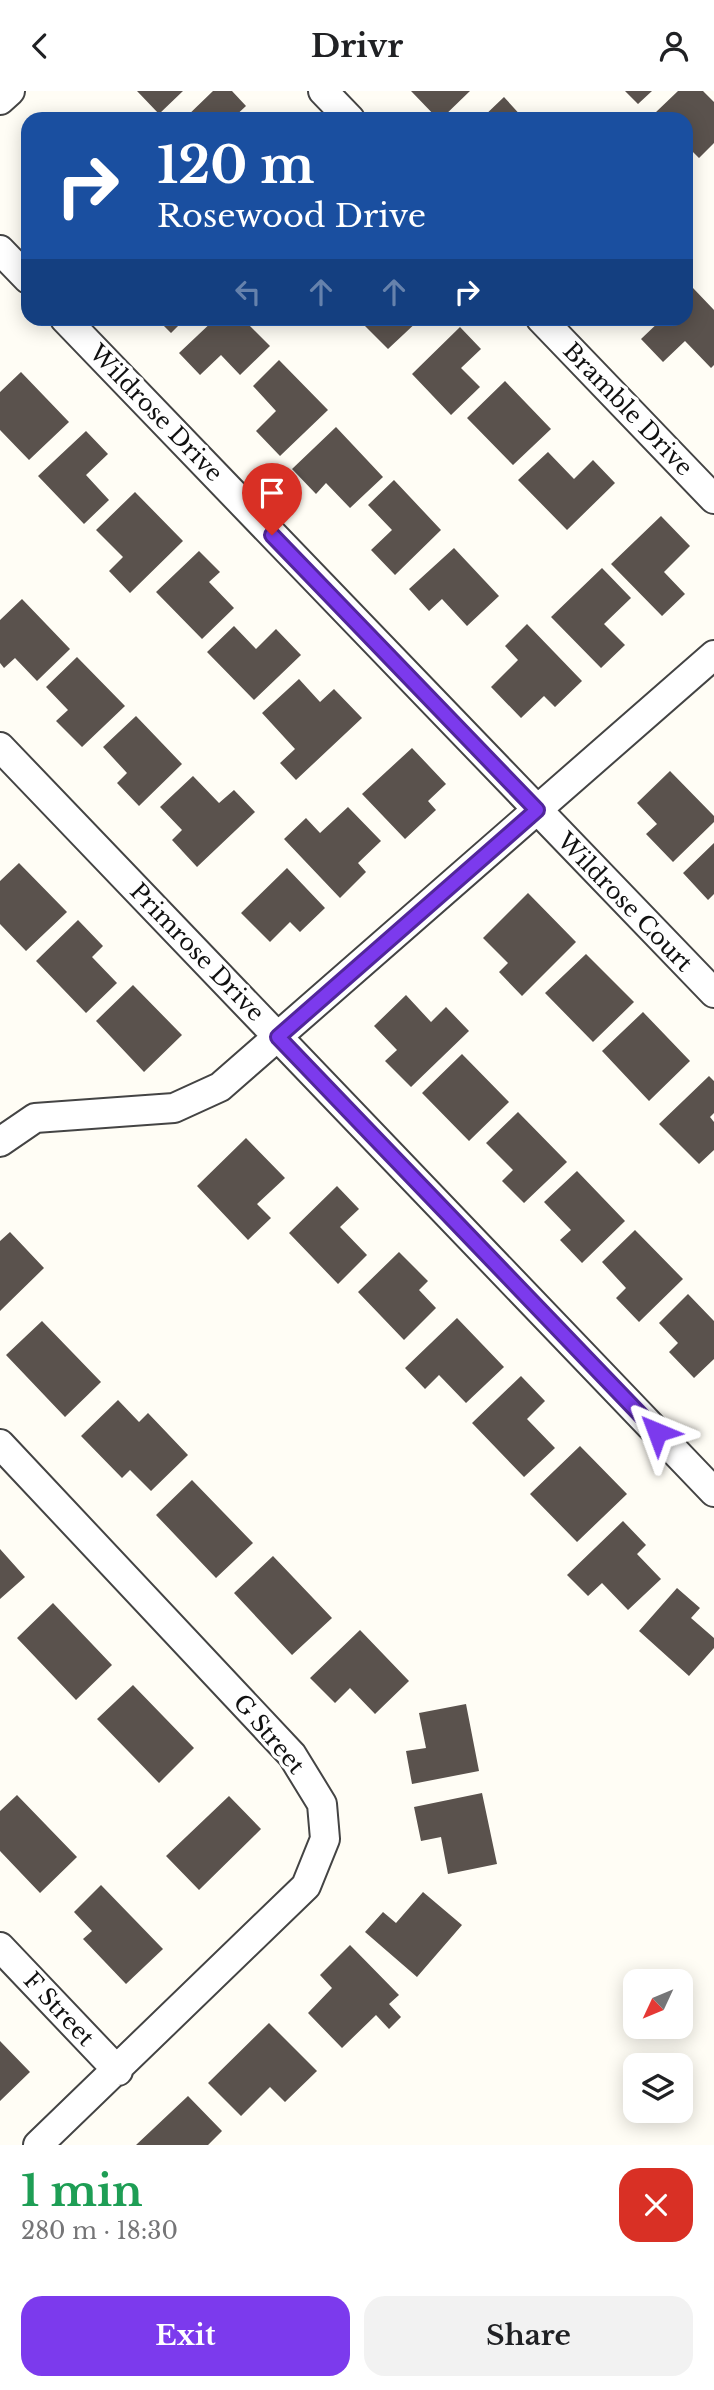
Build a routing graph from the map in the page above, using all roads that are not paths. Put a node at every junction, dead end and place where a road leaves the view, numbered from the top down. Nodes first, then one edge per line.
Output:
1 (10, 91) edge
2 (323, 91) edge
3 (0, 100) edge
4 (343, 112) edge
5 (0, 250) edge
6 (21, 272) edge
7 (72, 326) edge
8 (548, 326) edge
9 (714, 499) edge
10 (714, 655) edge
11 (0, 747) edge
12 (537, 810) junction
13 (714, 993) edge
14 (278, 1037) junction
15 (0, 1142) edge
16 (0, 1444) edge
17 (714, 1492) edge
18 (0, 1947) edge
19 (118, 2071) junction
20 (38, 2145) edge

1 - 3 street
2 - 4 street
5 - 6 street
7 - 12 street, Wildrose Drive
8 - 9 street, Bramble Drive
10 - 12 street
11 - 14 street, Primrose Drive
12 - 13 street, Wildrose Court
12 - 14 street
14 - 15 street
14 - 17 street, Primrose Drive
16 - 19 street, G Street
18 - 19 street, F Street
19 - 20 street, G Street

